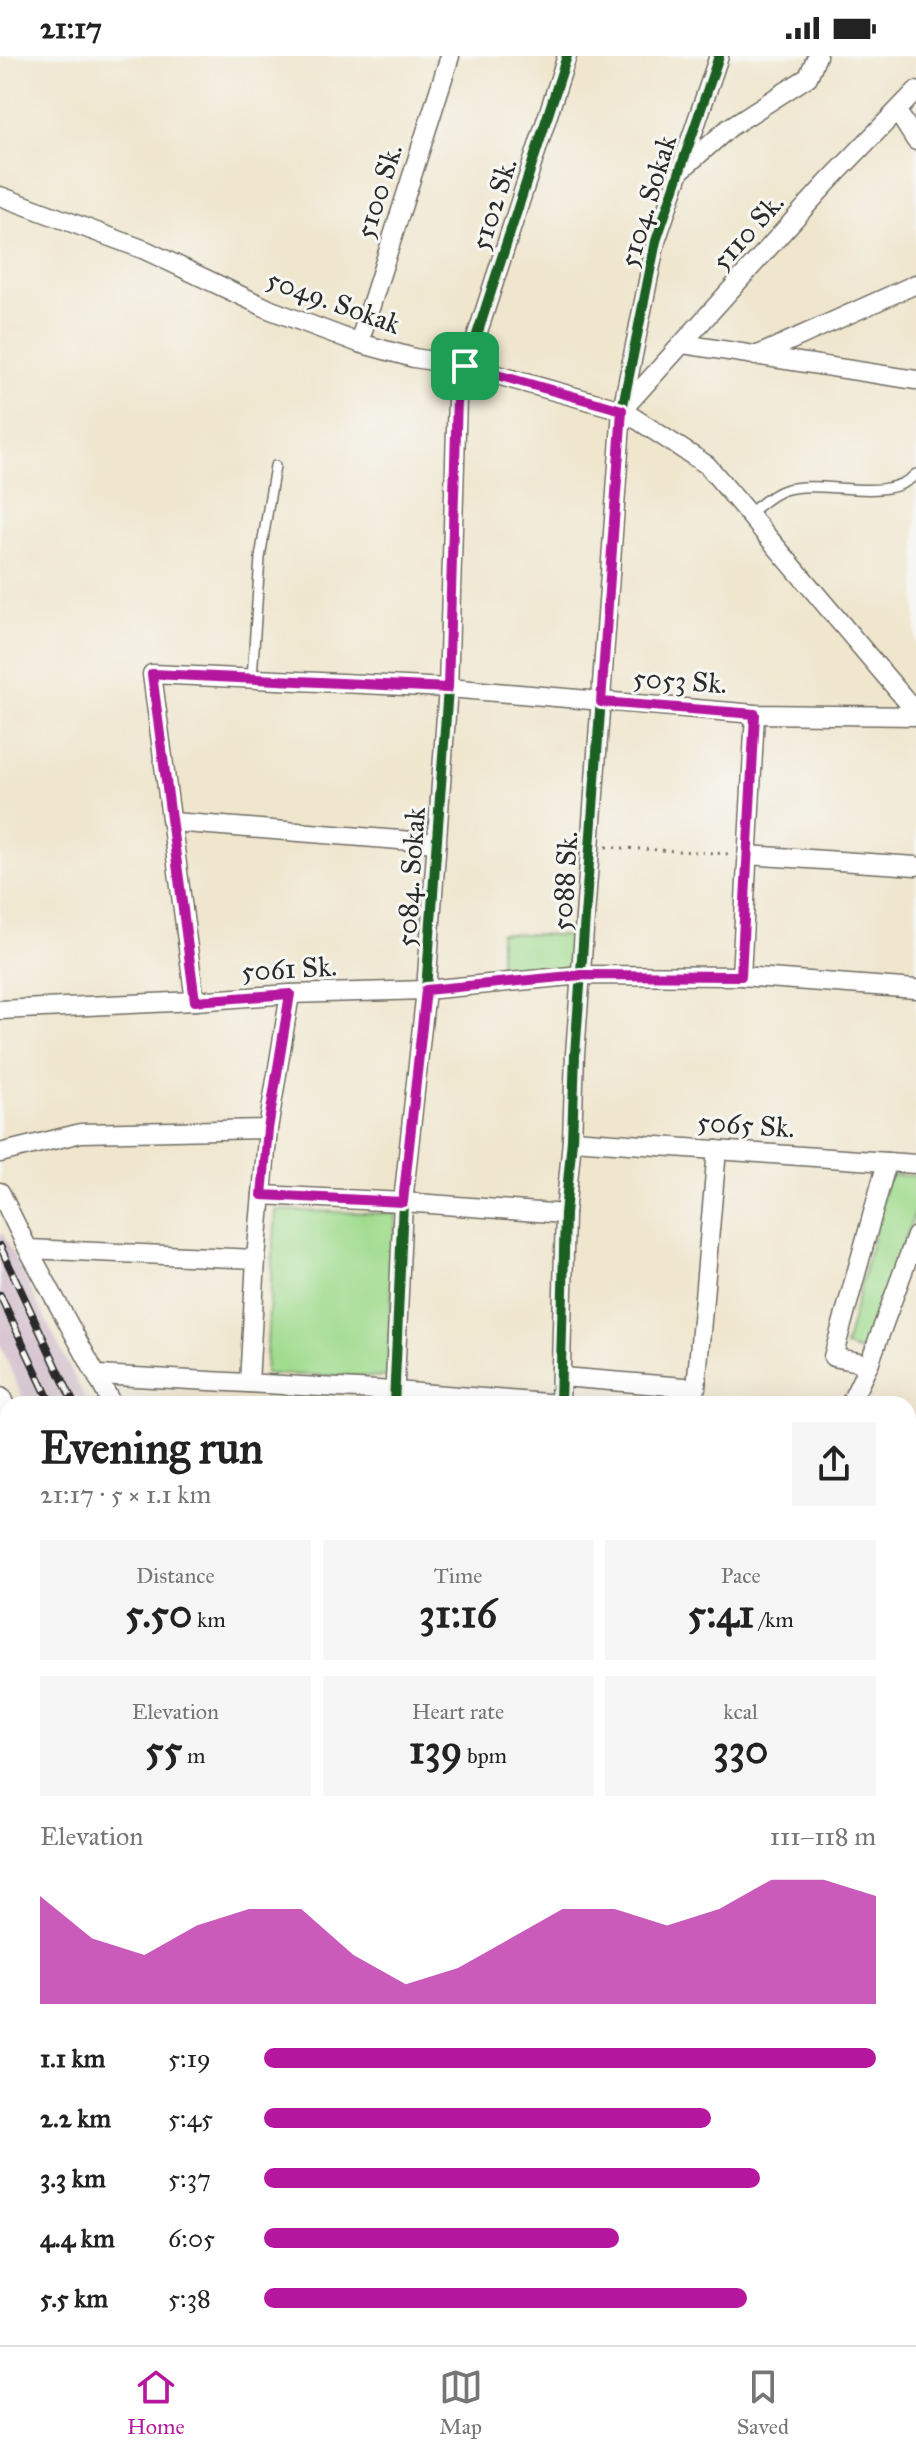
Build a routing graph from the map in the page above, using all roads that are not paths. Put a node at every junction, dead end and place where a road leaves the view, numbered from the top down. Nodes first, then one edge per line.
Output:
1 (450, 56) edge
2 (567, 56) edge
3 (719, 56) edge
4 (817, 56) edge
5 (916, 91) edge
6 (897, 111) junction
7 (916, 141) edge
8 (679, 172) junction
9 (0, 196) edge
10 (916, 284) edge
11 (359, 343) junction
12 (683, 344) junction
13 (756, 356) junction
14 (465, 366) junction
15 (916, 380) edge
16 (622, 410) junction
17 (275, 466) dead end
18 (916, 474) edge
19 (748, 514) junction
20 (252, 678) junction
21 (448, 688) junction
22 (601, 702) junction
23 (755, 714) junction
24 (916, 714) edge
25 (172, 822) junction
26 (437, 843) junction
27 (747, 855) junction
28 (916, 866) edge
29 (581, 975) junction
30 (741, 976) junction
31 (916, 983) edge
32 (426, 990) junction
33 (290, 994) junction
34 (195, 1001) junction
35 (0, 1010) edge
36 (268, 1129) junction
37 (572, 1140) junction
38 (717, 1150) junction
39 (0, 1153) edge
40 (887, 1162) junction
41 (916, 1164) edge
42 (0, 1192) edge
43 (262, 1195) junction
44 (403, 1202) junction
45 (565, 1214) junction
46 (916, 1236) edge
47 (28, 1249) junction
48 (256, 1259) junction
49 (869, 1364) junction
50 (98, 1375) junction
51 (562, 1377) junction
52 (249, 1383) junction
53 (108, 1396) edge
54 (384, 1396) edge
55 (394, 1396) edge
56 (561, 1396) edge
57 (854, 1396) edge

1 - 11 street, 5100 Sk.
2 - 14 street, 5102 Sk.
3 - 8 street, 5104. Sokak
4 - 8 street
5 - 6 street, 5110 Sk.
6 - 7 street
6 - 12 street, 5110 Sk.
8 - 16 street, 5104. Sokak
9 - 11 street, 5049. Sokak
10 - 13 street
11 - 14 street, 5049. Sokak
12 - 13 street
12 - 16 street, 5110 Sk.
13 - 15 street
14 - 16 street, 5049. Sokak
14 - 21 street, 5084. Sokak
16 - 19 street, 5049. Sokak
16 - 22 street, 5088 Sk.
17 - 20 lane
18 - 19 lane
19 - 24 street, 5049. Sokak
20 - 21 street, 5053 Sk.
20 - 25 street, 5053 Sk.
21 - 22 street, 5053 Sk.
21 - 26 street, 5084. Sokak
22 - 23 street, 5053 Sk.
22 - 29 street, 5088 Sk.
23 - 24 street, 5053 Sk.
23 - 27 street
25 - 26 street
25 - 34 street
26 - 32 street, 5084. Sokak
27 - 28 street
27 - 30 street
29 - 30 street, 5061 Sk.
29 - 32 street, 5061 Sk.
29 - 37 street, 5088 Sk.
30 - 31 street, 5061 Sk.
32 - 33 street, 5061 Sk.
32 - 44 street, 5084. Sokak
33 - 34 street, 5061 Sk.
33 - 36 street
34 - 35 street, 5061 Sk.
36 - 39 street
36 - 43 street
37 - 38 street, 5065 Sk.
37 - 45 street, 5088 Sk.
38 - 40 street, 5065 Sk.
38 - 51 street
40 - 41 street, 5065 Sk.
40 - 49 street
42 - 47 street
43 - 44 street
43 - 48 street
44 - 45 street
44 - 55 street, 5084. Sokak
45 - 51 street, 5088 Sk.
46 - 49 street
47 - 48 street
47 - 50 street
48 - 52 street
49 - 57 street
50 - 52 street
50 - 53 street
51 - 56 street, 5088 Sk.
52 - 54 street

